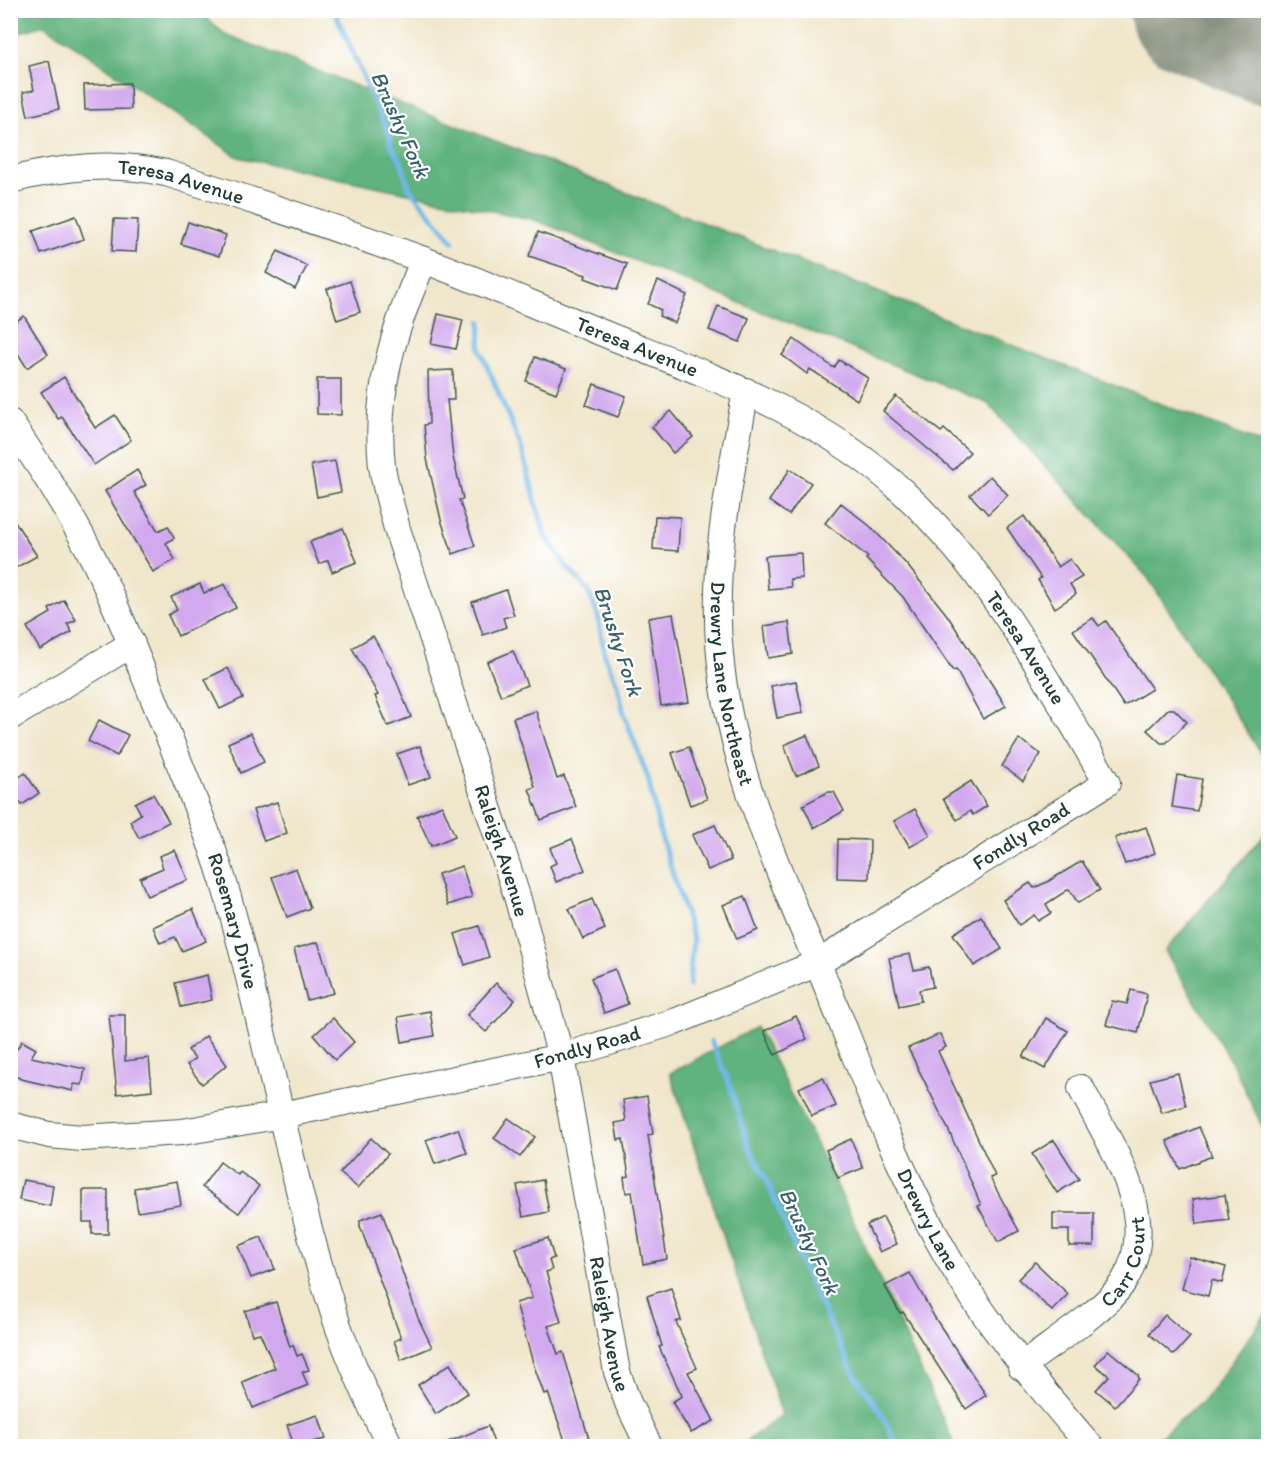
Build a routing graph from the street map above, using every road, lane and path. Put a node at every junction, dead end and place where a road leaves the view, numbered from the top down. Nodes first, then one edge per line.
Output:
1 (10, 180) edge
2 (424, 260) junction
3 (746, 391) junction
4 (10, 422) edge
5 (132, 644) junction
6 (10, 717) edge
7 (1107, 783) joint
8 (818, 963) junction
9 (561, 1057) junction
10 (1082, 1088) dead end
11 (282, 1115) junction
12 (10, 1125) edge
13 (1021, 1367) junction
14 (390, 1446) edge
15 (649, 1446) edge
16 (1090, 1446) edge

1 - 2 street, Teresa Avenue
2 - 3 street, Teresa Avenue
2 - 9 street, Raleigh Avenue
3 - 7 street, Teresa Avenue
3 - 8 street, Drewry Lane Northeast
4 - 5 street, Rosemary Drive
5 - 6 street
5 - 11 street, Rosemary Drive
7 - 8 street, Fondly Road
8 - 9 street, Fondly Road
8 - 13 street, Drewry Lane
9 - 11 street, Fondly Road
9 - 15 street, Raleigh Avenue
10 - 13 street, Carr Court
11 - 12 street, Fondly Road
11 - 14 street, Rosemary Drive
13 - 16 street, Drewry Lane

